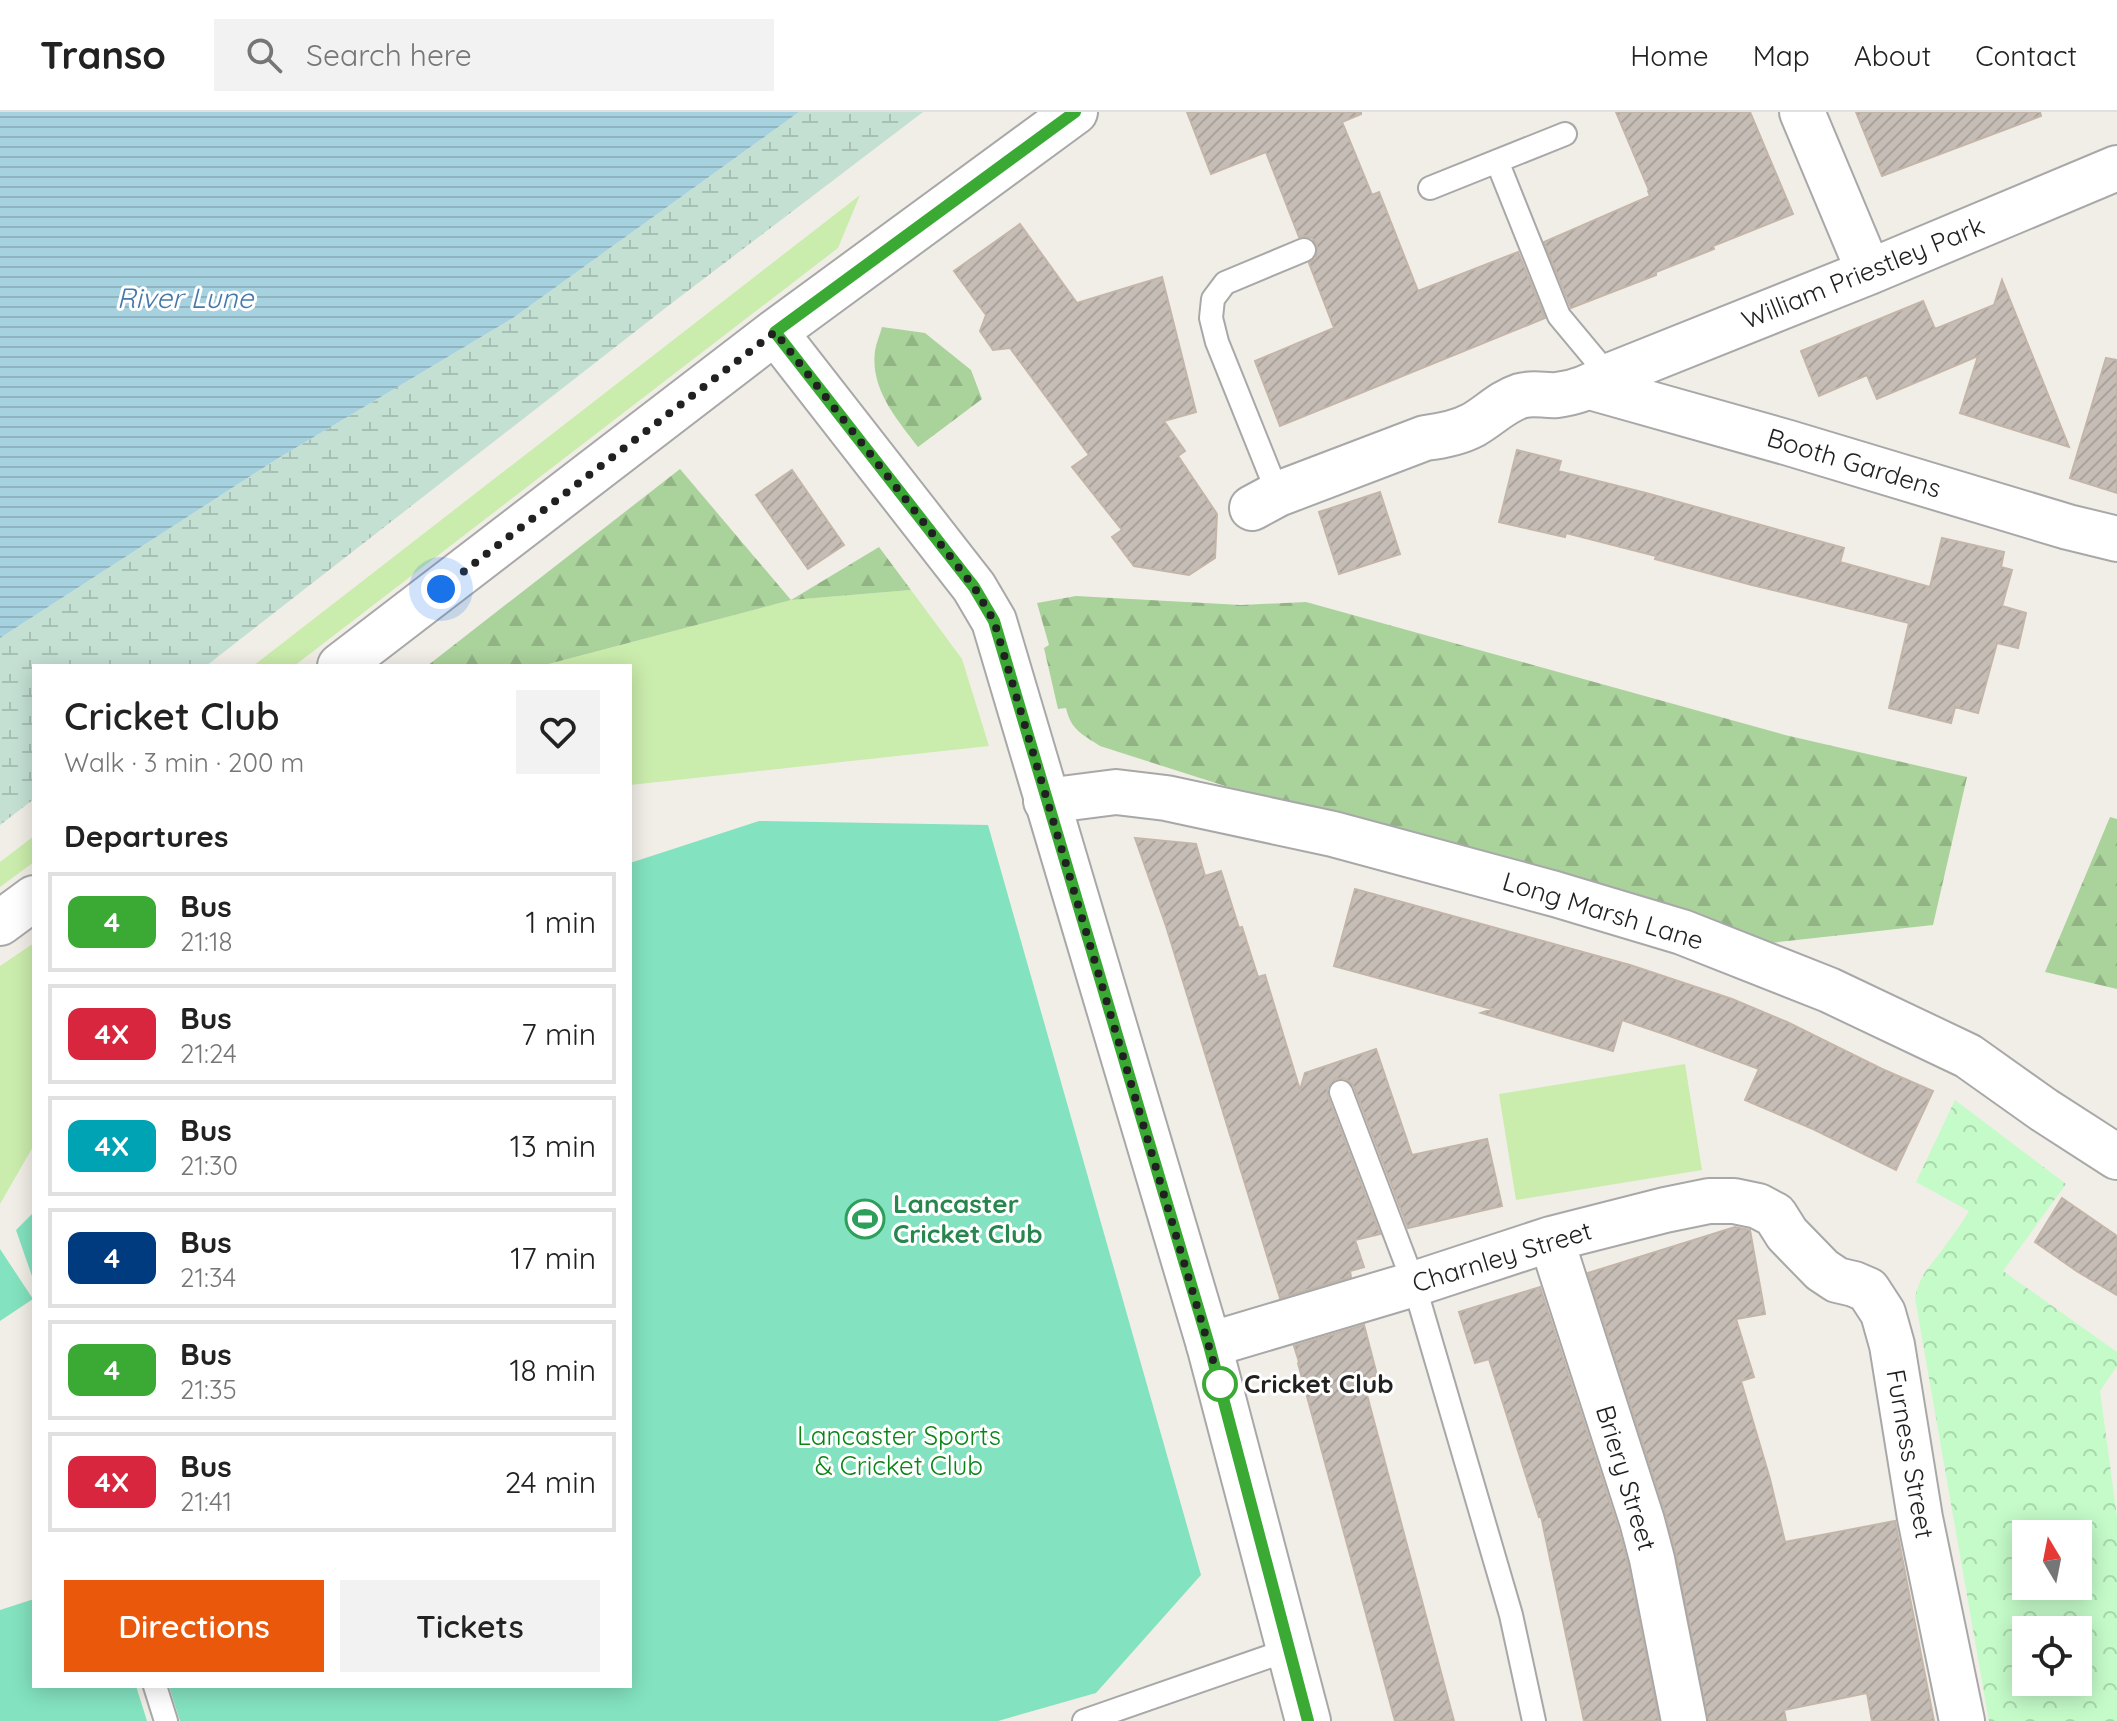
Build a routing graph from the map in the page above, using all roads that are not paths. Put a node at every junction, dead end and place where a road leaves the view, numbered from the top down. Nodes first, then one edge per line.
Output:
1 (1075, 112) edge
2 (1802, 112) edge
3 (1565, 134) dead end
4 (1497, 161) junction
5 (2117, 168) edge
6 (1430, 188) dead end
7 (1304, 250) dead end
8 (1869, 272) junction
9 (775, 332) junction
10 (1600, 381) junction
11 (1265, 501) joint
12 (2117, 539) edge
13 (343, 664) edge
14 (1046, 801) junction
15 (32, 899) edge
16 (0, 923) edge
17 (1341, 1092) dead end
18 (2117, 1157) edge
19 (1787, 1234) joint
20 (1551, 1239) junction
21 (1414, 1284) junction
22 (1209, 1345) junction
23 (1288, 1650) junction
24 (156, 1688) edge
25 (166, 1721) edge
26 (1084, 1721) edge
27 (1308, 1721) edge
28 (1534, 1721) edge
29 (1684, 1721) edge
30 (1962, 1721) edge

1 - 9 street
2 - 8 street
3 - 4 lane
4 - 6 lane
4 - 10 lane
5 - 8 street, William Priestley Park
7 - 11 lane
8 - 10 street, William Priestley Park
9 - 13 street
9 - 14 street
10 - 11 street, Booth Gardens
10 - 12 street, Booth Gardens
14 - 18 street, Long Marsh Lane
14 - 22 street
15 - 16 street
17 - 21 lane
19 - 20 street, Charnley Street
19 - 30 street, Furness Street
20 - 21 street, Charnley Street
20 - 29 street, Briery Street
21 - 22 street, Charnley Street
21 - 28 lane
22 - 23 street
23 - 26 lane
23 - 27 street
24 - 25 lane

